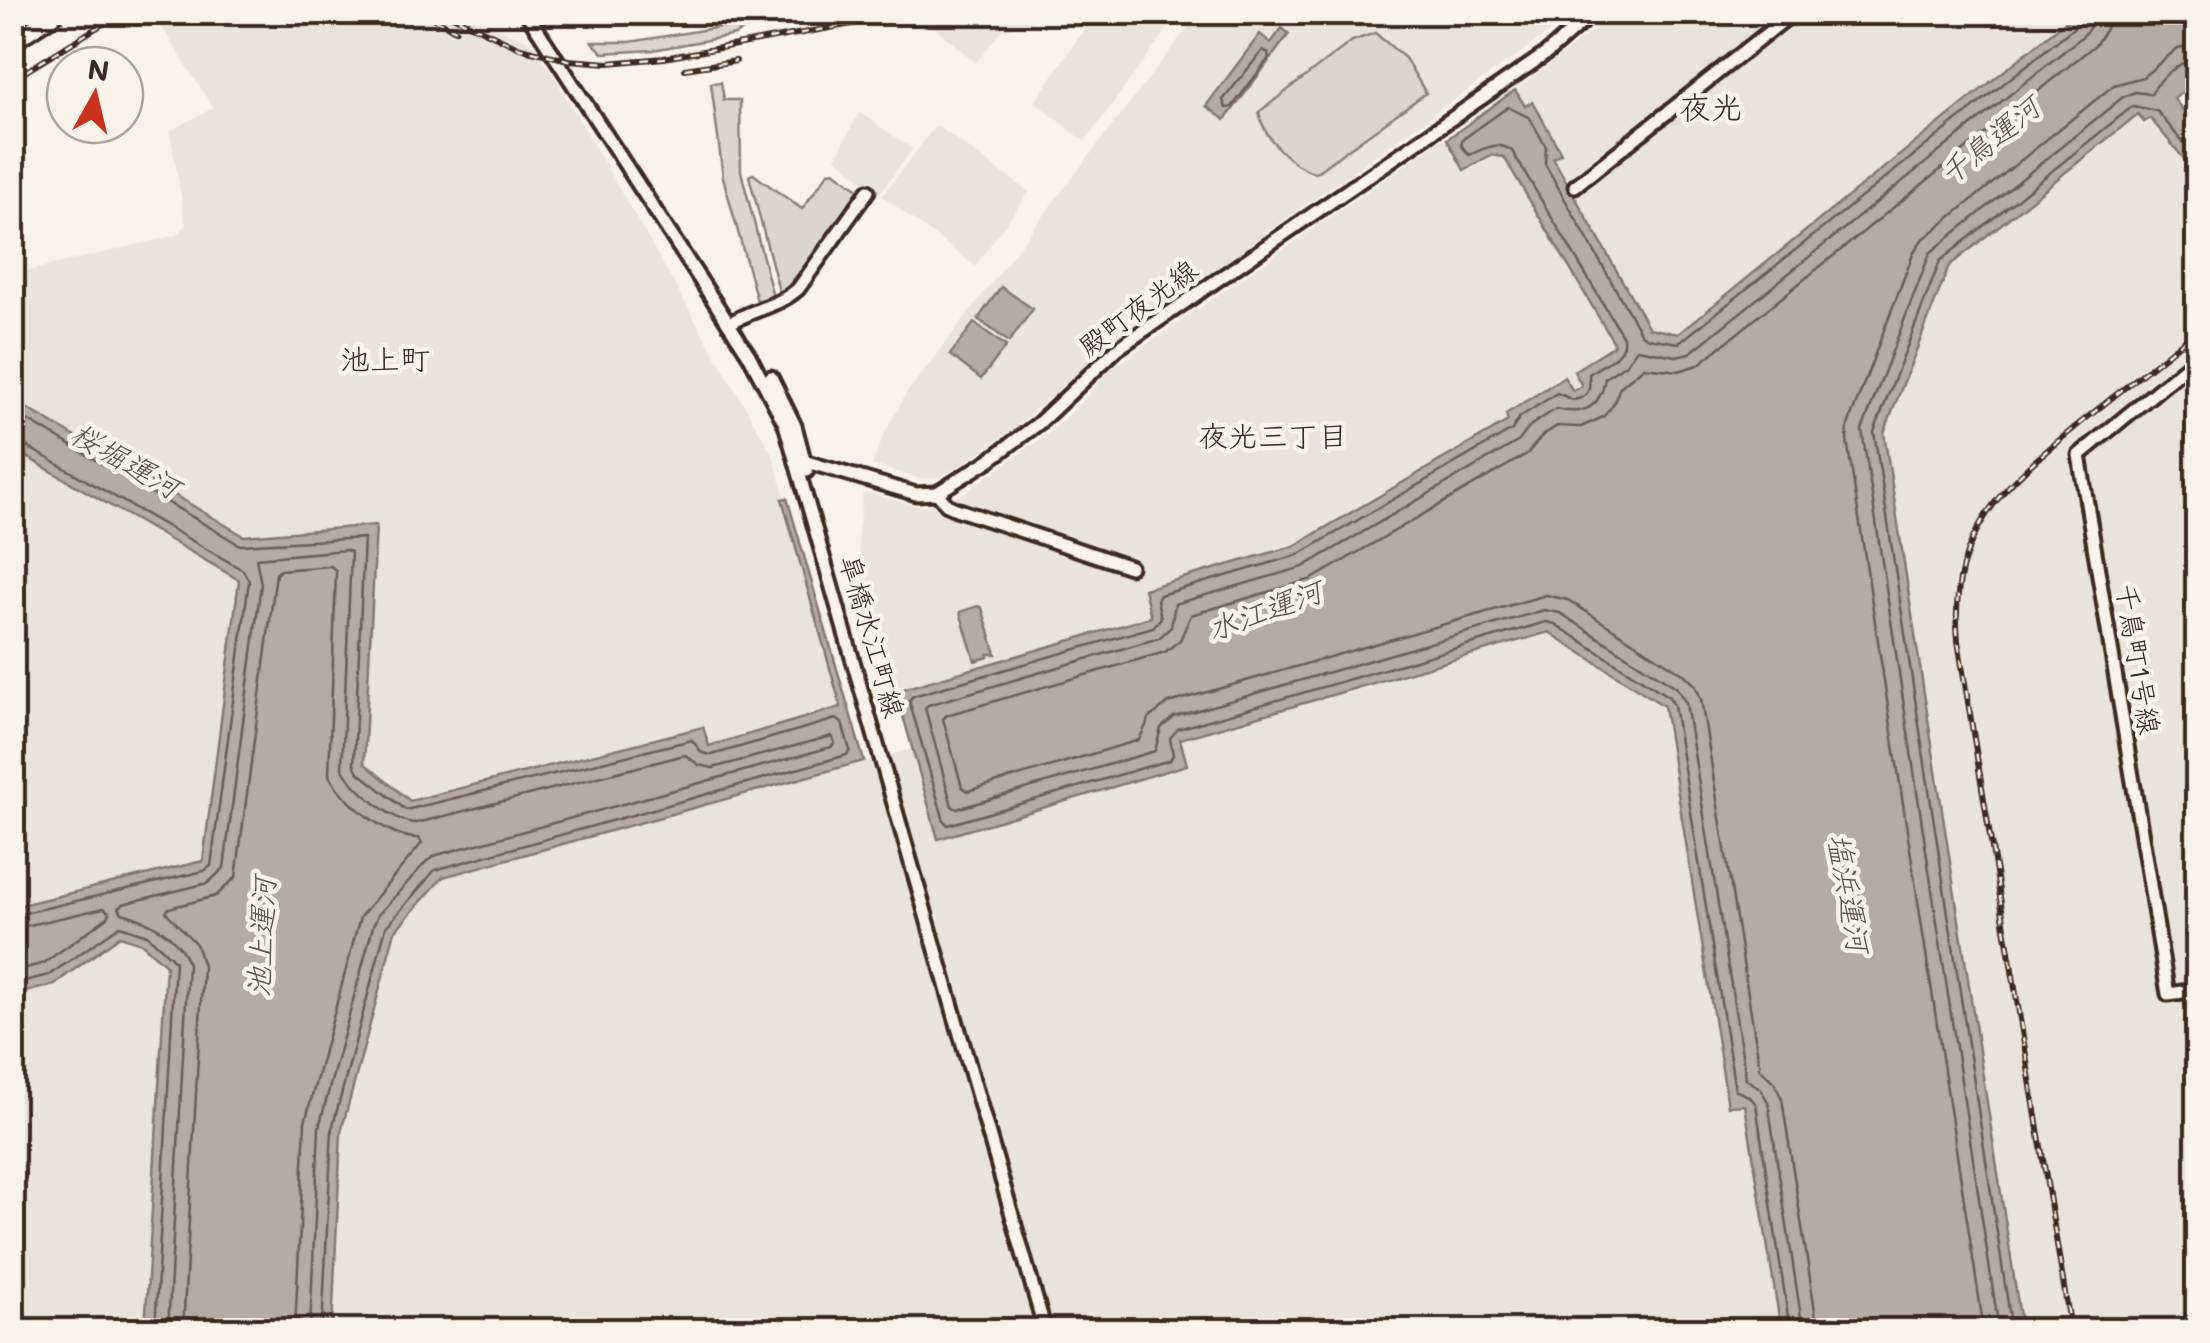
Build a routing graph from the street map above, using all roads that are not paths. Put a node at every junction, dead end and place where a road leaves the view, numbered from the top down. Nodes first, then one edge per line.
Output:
1 (32, 12) edge
2 (43, 12) edge
3 (58, 12) edge
4 (70, 12) edge
5 (526, 12) edge
6 (534, 12) edge
7 (1594, 12) edge
8 (1794, 12) edge
9 (12, 29) edge
10 (21, 40) edge
11 (12, 50) edge
12 (1575, 186) dead end
13 (868, 192) dead end
14 (732, 322) junction
15 (2198, 357) edge
16 (800, 460) junction
17 (937, 492) junction
18 (1130, 567) dead end
19 (2198, 990) edge
20 (1045, 1330) edge
21 (1053, 1330) edge

1 - 9 main road
2 - 9 highway
3 - 10 highway, bridge
4 - 10 main road
5 - 14 street, 皐橋水江町線
6 - 14 street
7 - 17 street, 殿町夜光線
8 - 12 street
9 - 10 street
10 - 11 main road
13 - 14 street
14 - 16 street, 皐橋水江町線
15 - 19 street, 千鳥町1号線
16 - 17 street
16 - 20 street, 皐橋水江町線
16 - 21 street, 皐橋水江町線
17 - 18 street

